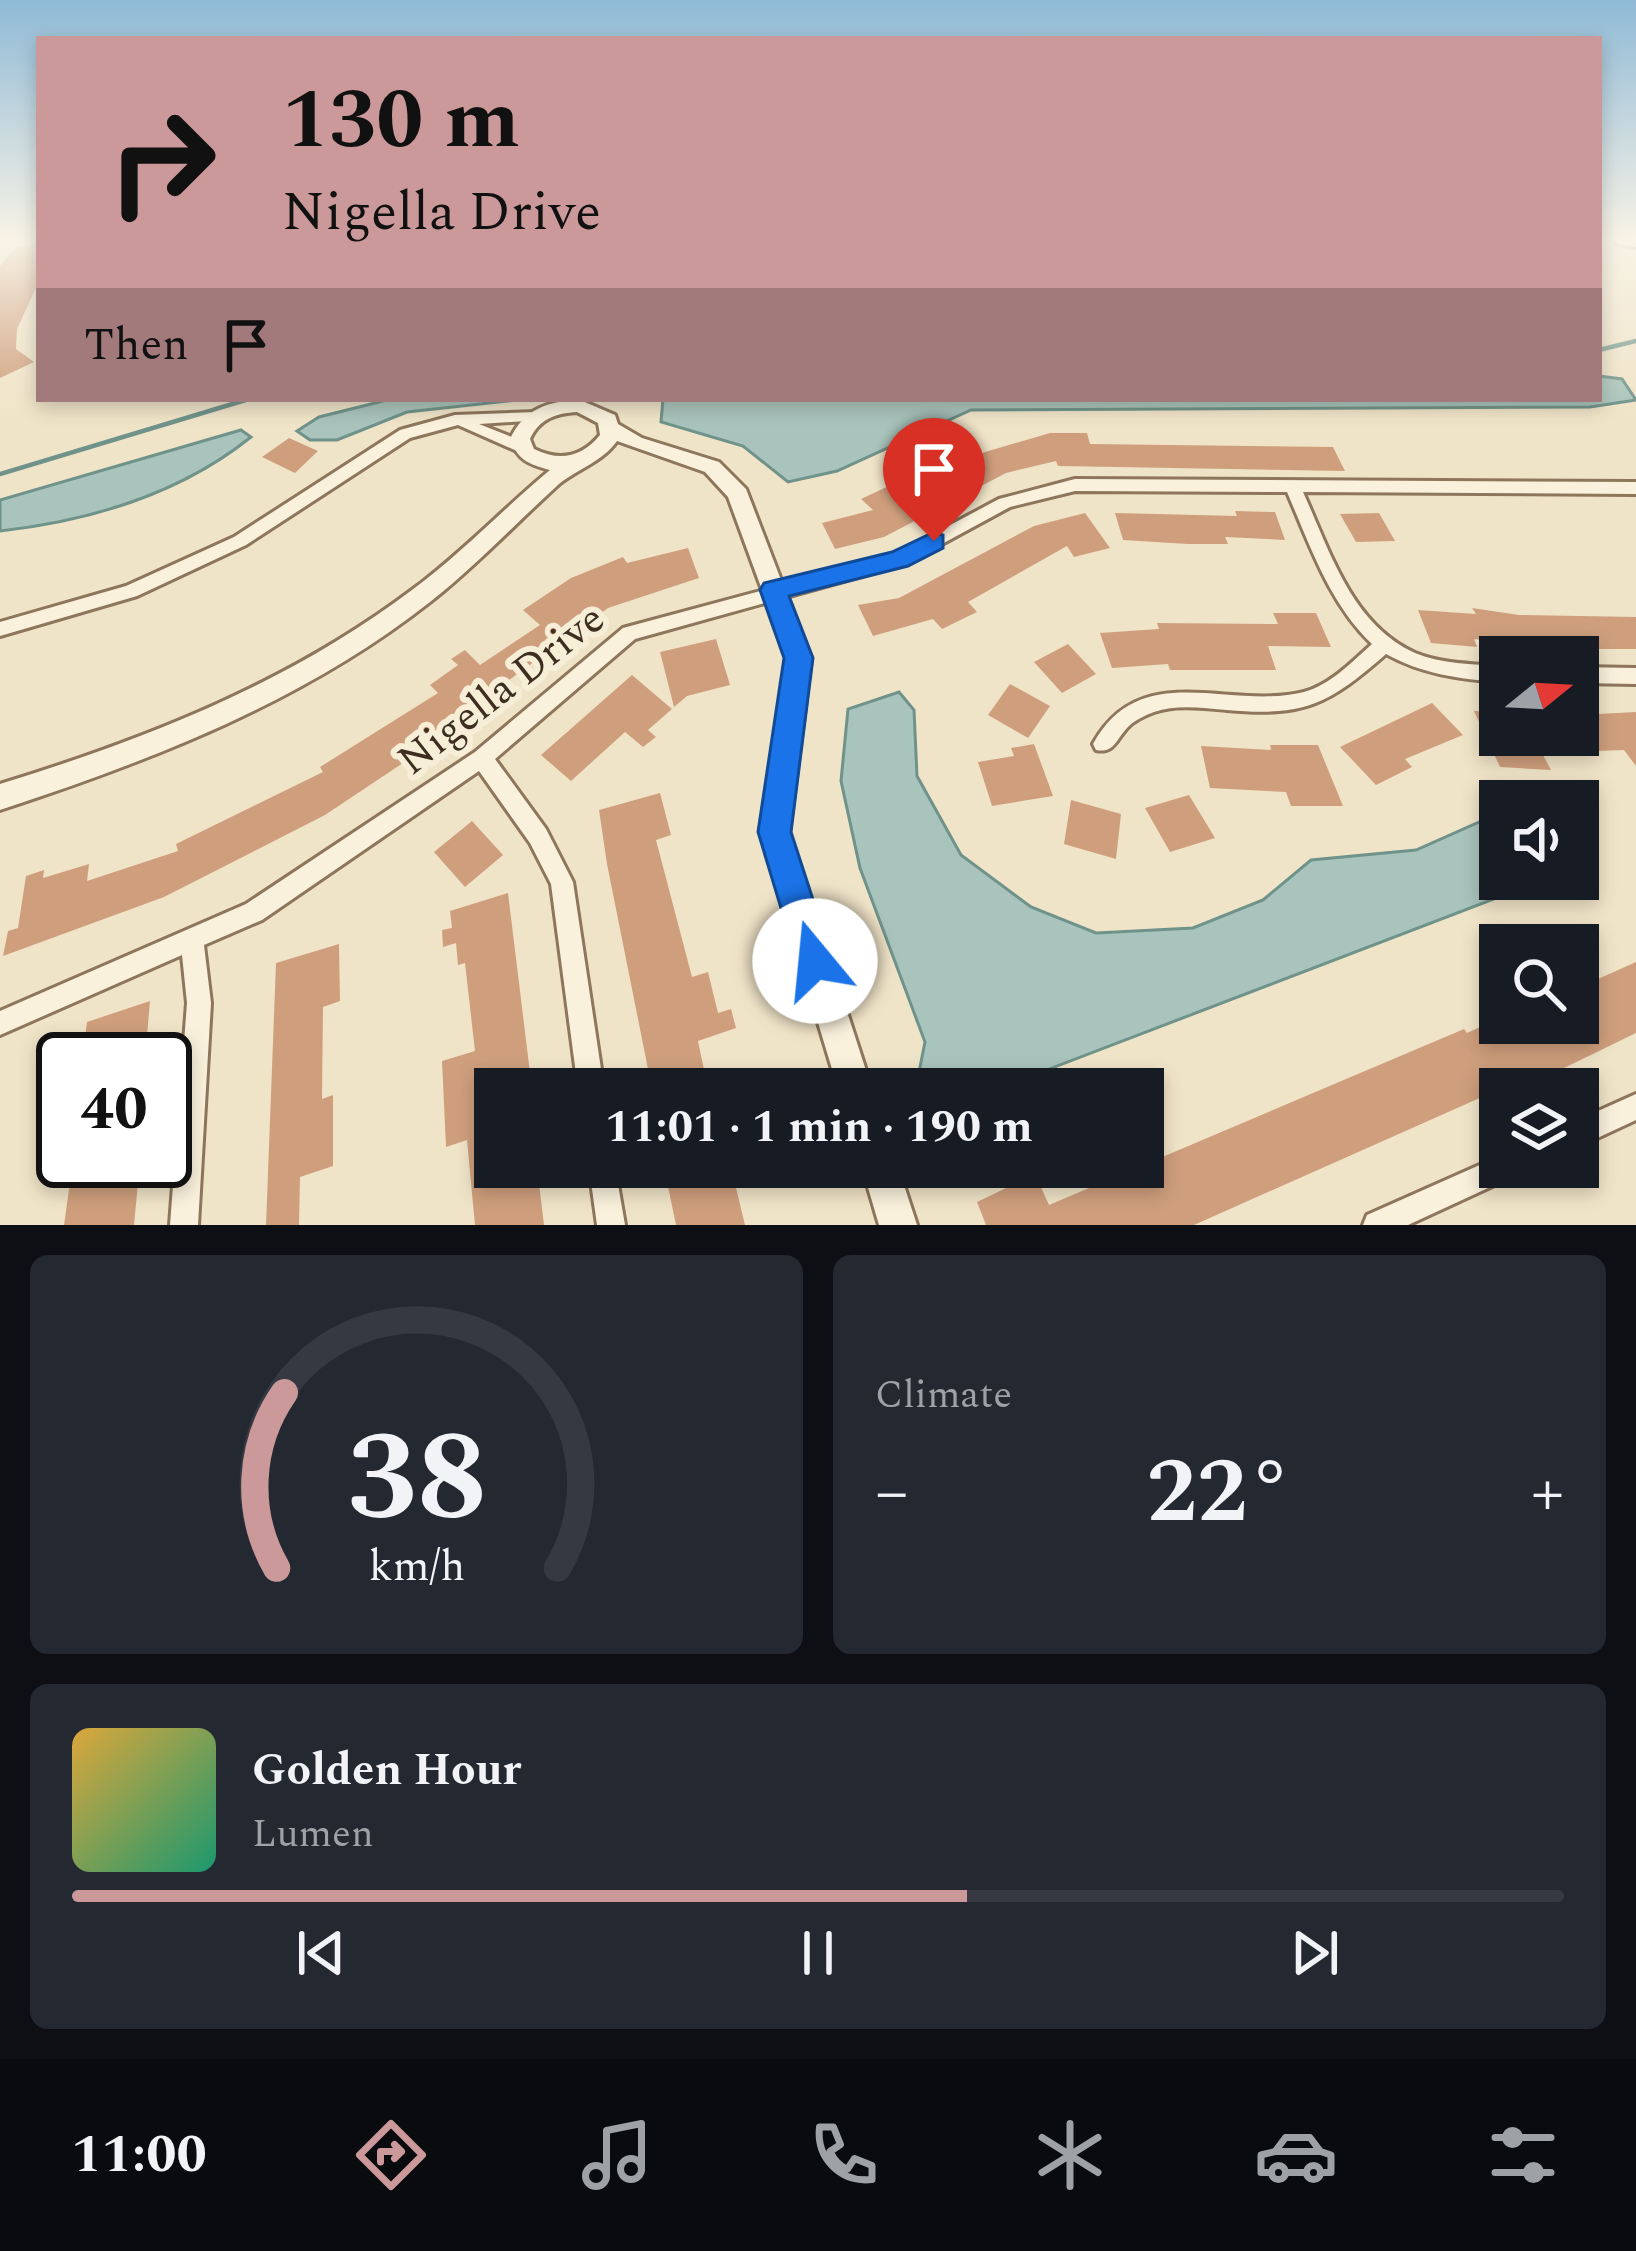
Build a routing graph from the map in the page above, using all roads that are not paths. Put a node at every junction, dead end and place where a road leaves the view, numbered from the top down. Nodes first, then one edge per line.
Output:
1 (594, 404) edge
2 (551, 408) edge
3 (455, 420) junction
4 (611, 428) junction
5 (598, 451) junction
6 (664, 451) junction
7 (527, 452) junction
8 (572, 463) junction
9 (1293, 487) junction
10 (1636, 488) edge
11 (510, 512) junction
12 (774, 590) junction
13 (0, 629) edge
14 (1383, 646) junction
15 (1479, 672) edge
16 (1599, 675) edge
17 (1636, 676) edge
18 (1103, 744) dead end
19 (482, 758) junction
20 (0, 797) edge
21 (192, 941) junction
22 (0, 1023) edge
23 (588, 1068) edge
24 (848, 1068) edge
25 (1636, 1107) edge
26 (1599, 1124) edge
27 (1479, 1178) edge
28 (605, 1188) edge
29 (887, 1188) edge
30 (184, 1225) edge
31 (610, 1225) edge
32 (898, 1225) edge
33 (1377, 1225) edge

1 - 2 street
1 - 4 street
2 - 3 street
2 - 7 street
3 - 7 street
3 - 13 street
4 - 5 street
4 - 6 street
5 - 6 street
5 - 8 street
6 - 12 street
7 - 8 street
7 - 11 street
8 - 11 street
9 - 10 street, Nigella Drive
9 - 12 street, Nigella Drive
9 - 14 street
11 - 20 street
12 - 19 street, Nigella Drive
12 - 24 street
14 - 15 street
14 - 18 street
16 - 17 street
19 - 21 street, Nigella Drive
19 - 23 street
21 - 22 street, Nigella Drive
21 - 30 street
25 - 26 street
27 - 33 street
28 - 31 street
29 - 32 street

